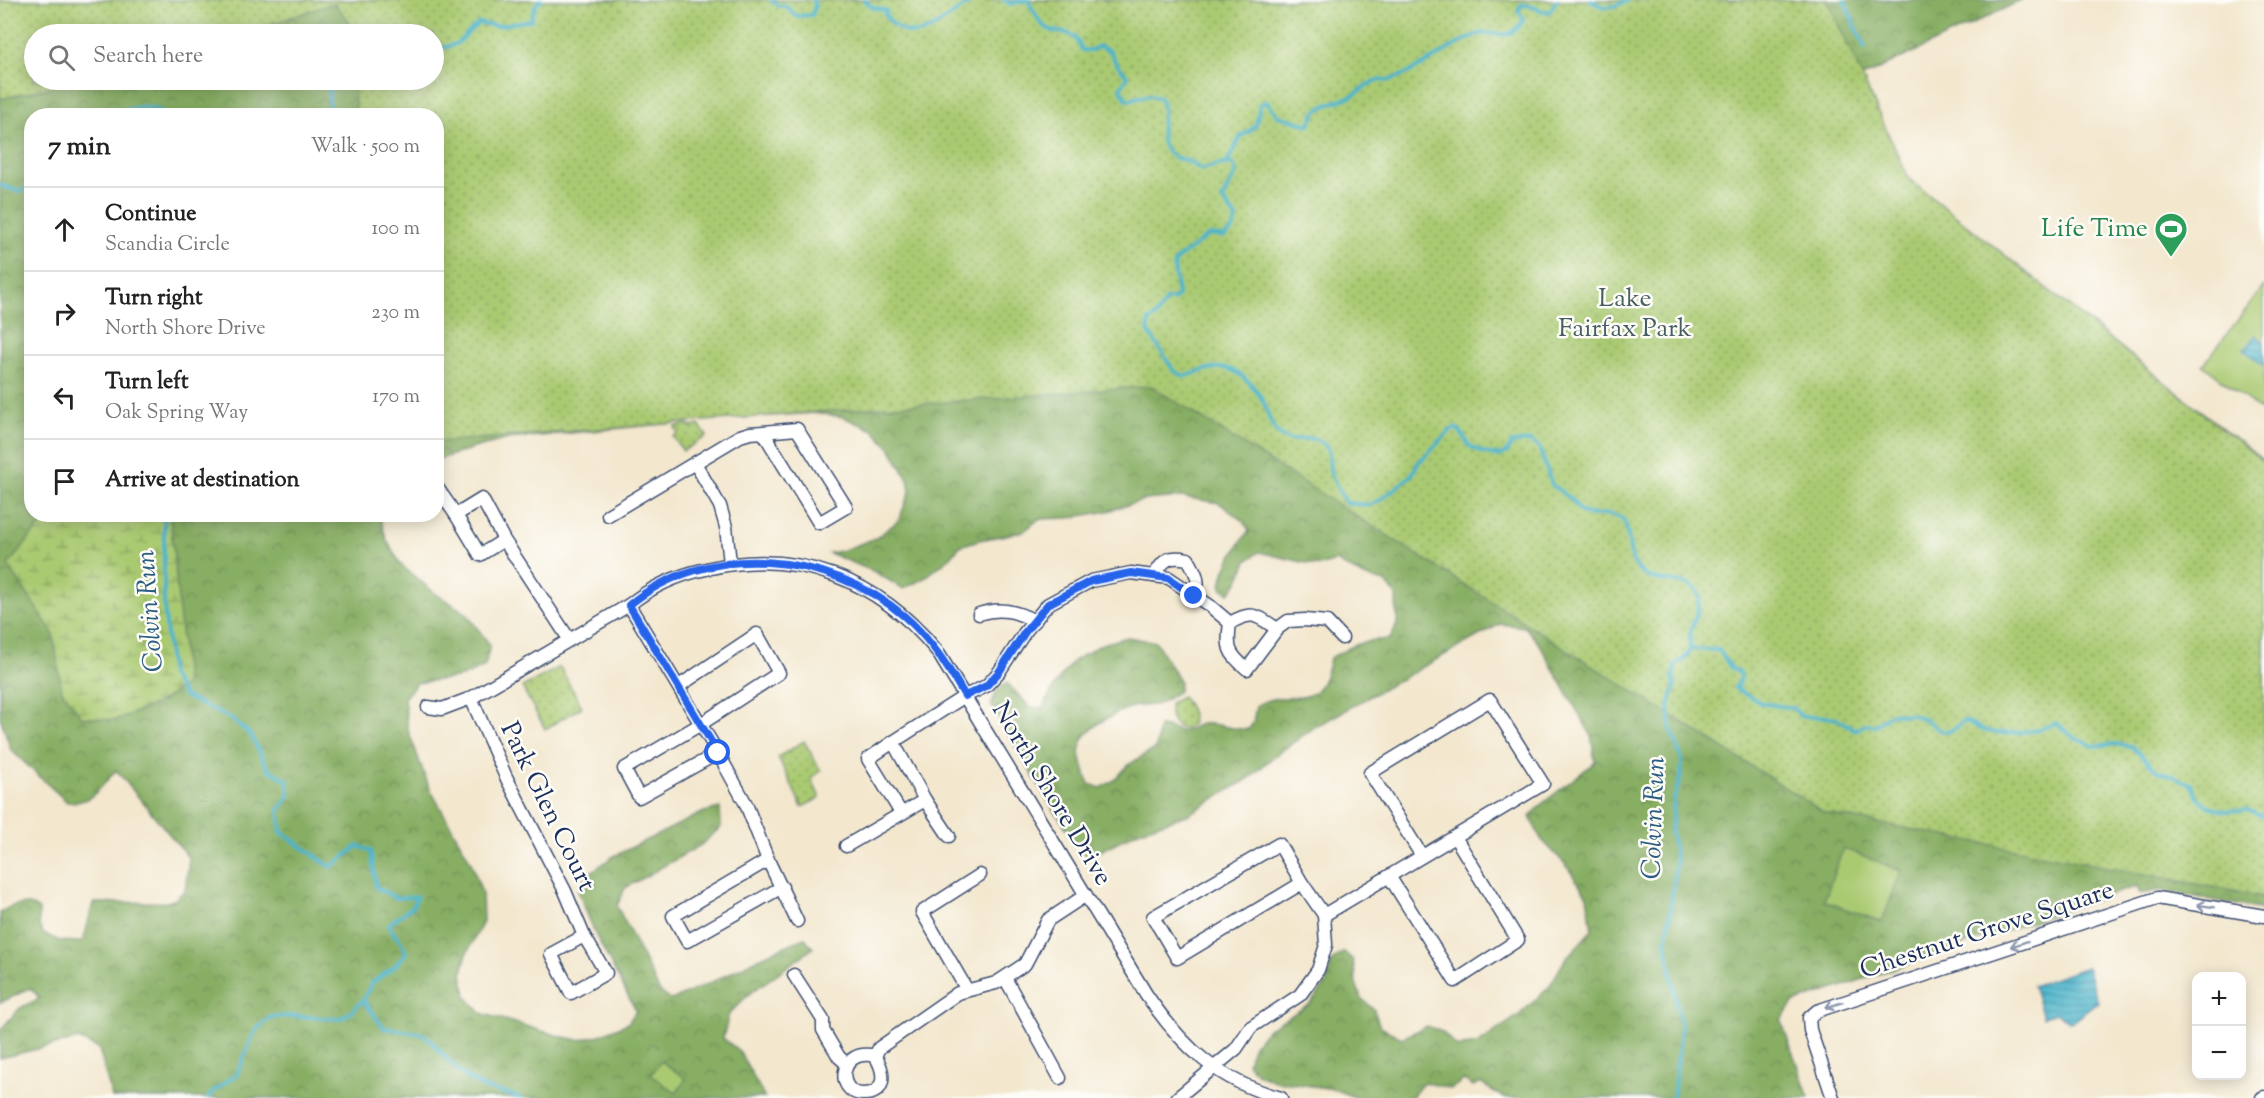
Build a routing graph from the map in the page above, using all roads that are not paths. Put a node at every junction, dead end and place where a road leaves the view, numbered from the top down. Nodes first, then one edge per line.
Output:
1 (763, 432) junction
2 (695, 463) junction
3 (444, 498) edge
4 (608, 514) dead end
5 (456, 515) junction
6 (504, 540) junction
7 (730, 563) junction
8 (1154, 576) junction
9 (1194, 596) junction
10 (629, 605) junction
11 (979, 614) dead end
12 (1035, 621) junction
13 (1230, 622) junction
14 (1277, 629) junction
15 (1342, 638) dead end
16 (569, 639) junction
17 (679, 686) junction
18 (965, 696) junction
19 (471, 698) junction
20 (428, 707) dead end
21 (701, 724) junction
22 (893, 742) junction
23 (718, 753) junction
24 (926, 800) junction
25 (902, 813) junction
26 (949, 836) dead end
27 (1455, 837) junction
28 (846, 846) dead end
29 (1422, 856) junction
30 (768, 860) junction
31 (980, 875) dead end
32 (1389, 876) junction
33 (1302, 883) junction
34 (782, 887) junction
35 (1086, 895) junction
36 (1324, 915) junction
37 (2264, 916) edge
38 (797, 921) dead end
39 (584, 936) junction
40 (794, 975) dead end
41 (1005, 978) junction
42 (967, 990) junction
43 (875, 1056) junction
44 (847, 1064) junction
45 (1213, 1068) junction
46 (1060, 1078) dead end
47 (871, 1096) edge
48 (1177, 1098) edge
49 (1281, 1098) edge
50 (1833, 1098) edge

1 - 1 street
1 - 2 street
2 - 4 street
2 - 7 street
3 - 5 street
5 - 6 street
5 - 6 street
6 - 16 street
7 - 10 street, North Shore Drive
7 - 18 street, North Shore Drive
8 - 9 street
8 - 9 street
8 - 12 street
9 - 13 street
10 - 16 street, North Shore Drive
10 - 17 street
11 - 12 street
12 - 18 street
13 - 14 street
13 - 14 street
14 - 15 street
16 - 19 street, North Shore Drive
17 - 21 street
17 - 21 street
18 - 22 street
18 - 35 street, North Shore Drive
19 - 20 street, North Shore Drive
19 - 39 street, Park Glen Court
21 - 23 street
21 - 23 street
22 - 24 street
22 - 25 street
23 - 30 street
24 - 25 street
24 - 26 street
25 - 28 street
27 - 29 street
27 - 29 street
27 - 32 street
29 - 32 street
30 - 34 street
30 - 34 street
31 - 42 street
32 - 36 street
33 - 33 street
33 - 36 street
34 - 38 street
35 - 41 street
35 - 45 street, North Shore Drive
36 - 45 street
37 -> 50 street, Chestnut Grove Square
39 - 39 street, Park Glen Court
40 - 44 street
41 - 42 street
41 - 46 street
42 - 43 street
43 - 44 street
43 - 47 street
44 - 47 street
45 - 48 street
45 - 49 street, North Shore Drive

